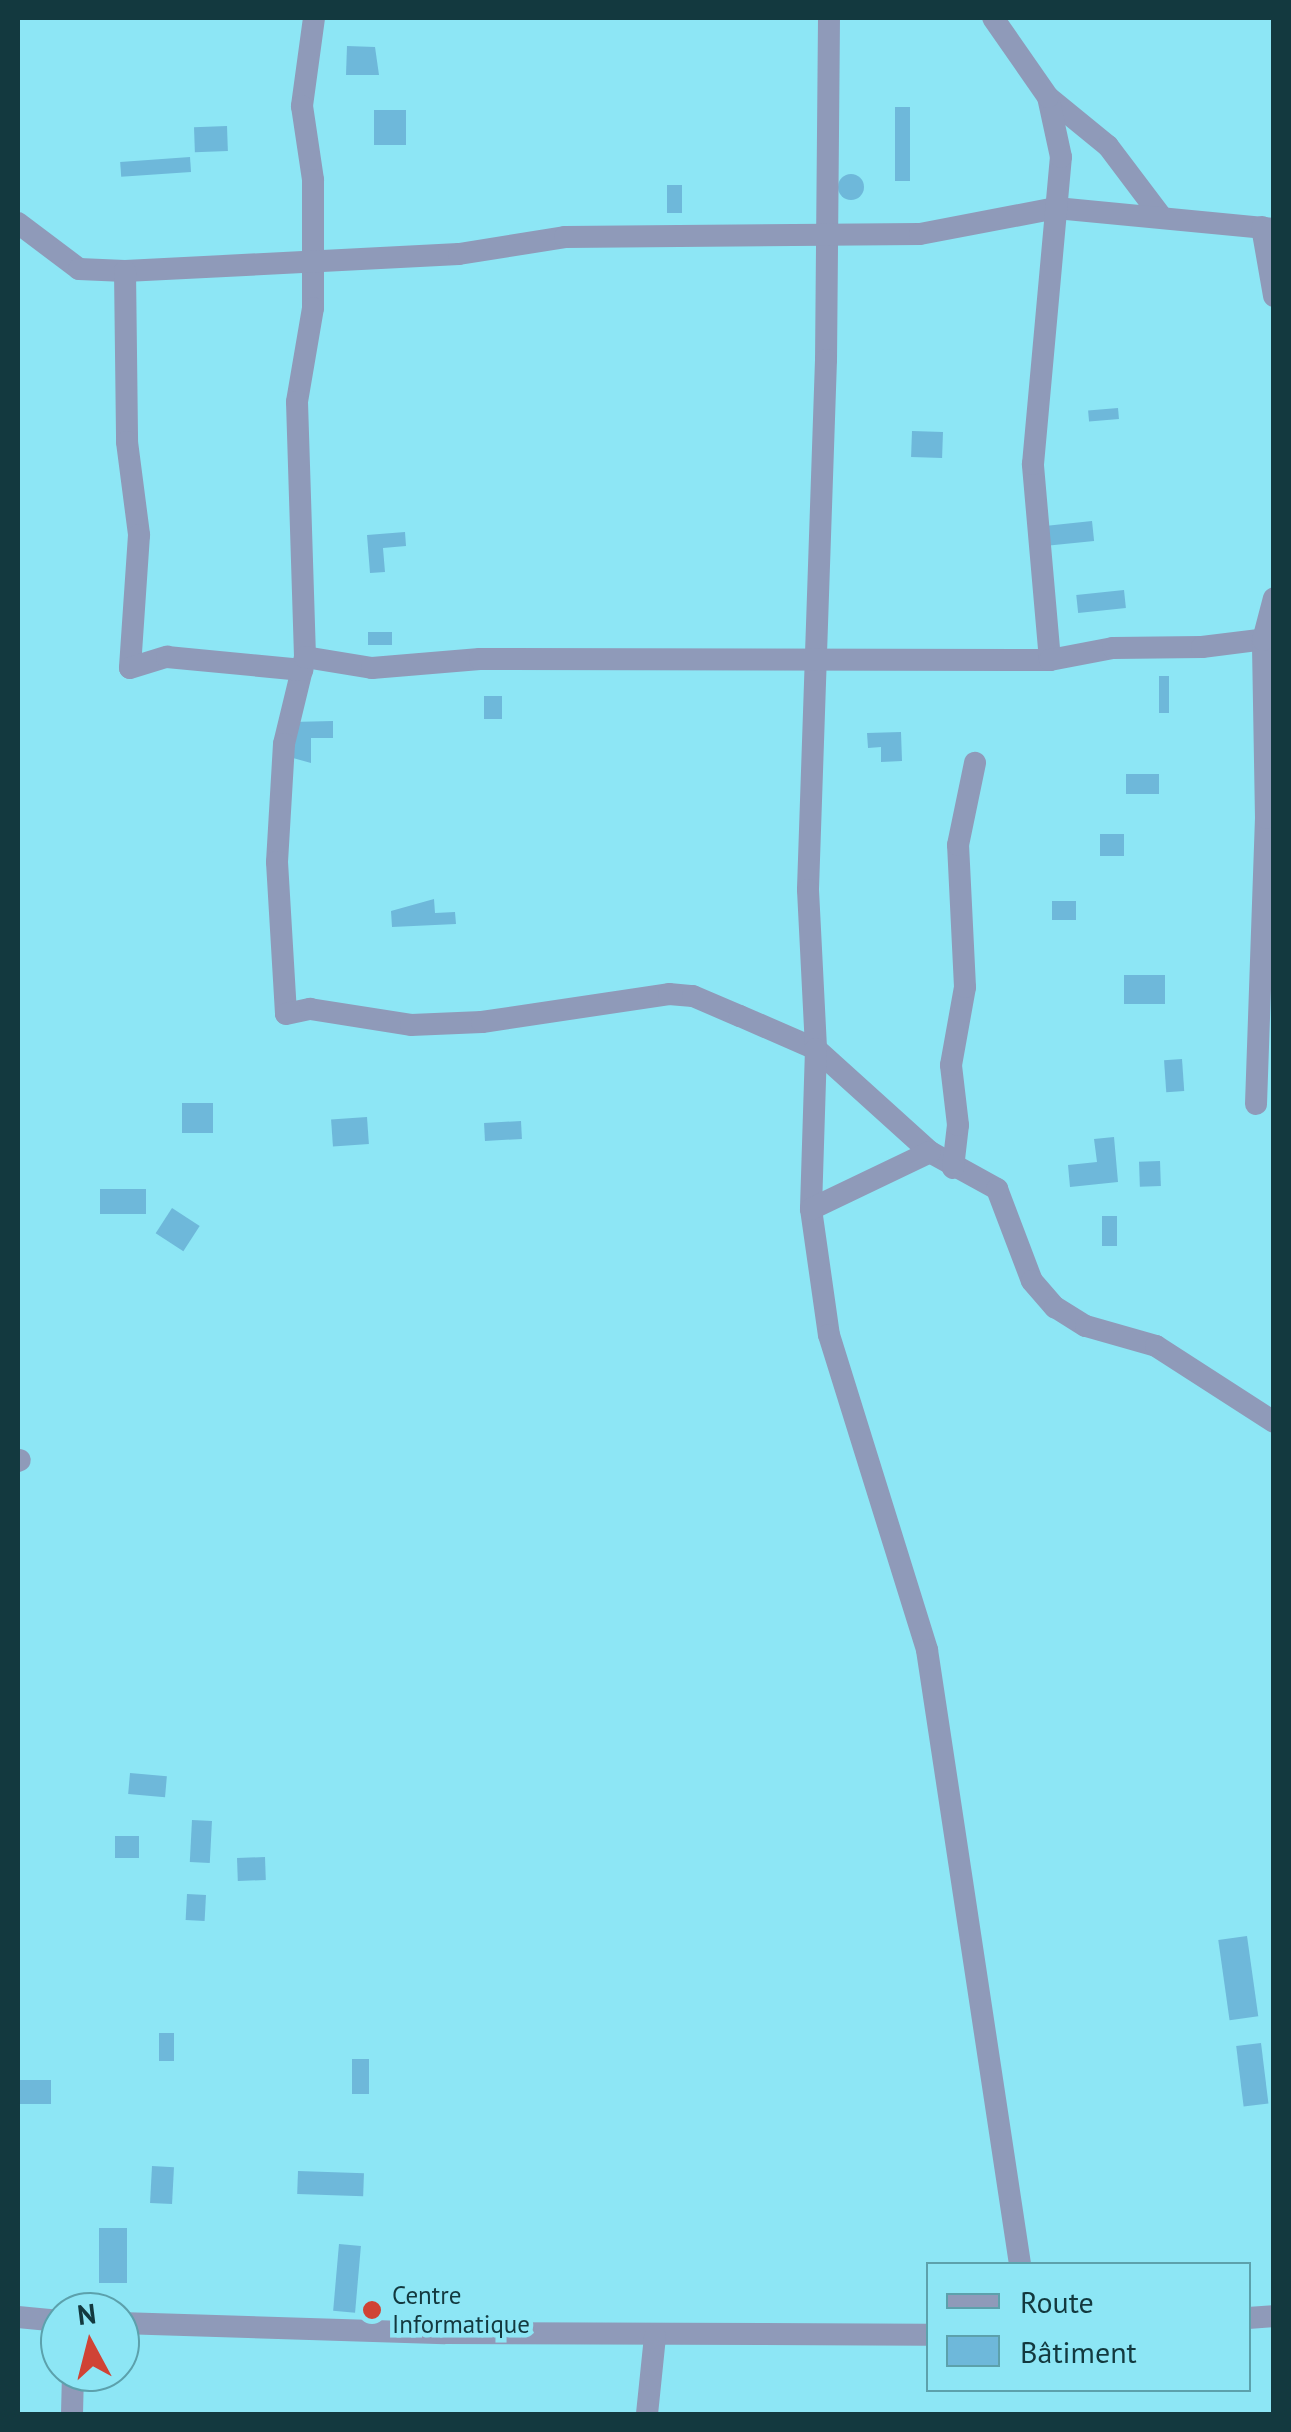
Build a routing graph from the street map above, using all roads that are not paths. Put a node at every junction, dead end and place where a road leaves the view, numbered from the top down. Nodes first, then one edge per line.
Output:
1 (314, 18) edge
2 (828, 18) edge
3 (993, 18) edge
4 (1048, 98) junction
5 (1056, 208) junction
6 (1160, 215) junction
7 (18, 223) edge
8 (1268, 228) edge
9 (826, 236) junction
10 (310, 262) junction
11 (126, 271) junction
12 (1274, 296) edge
13 (1274, 598) edge
14 (1268, 639) edge
15 (817, 657) junction
16 (1050, 660) junction
17 (304, 664) junction
18 (975, 763) dead end
19 (816, 1050) junction
20 (1256, 1104) dead end
21 (930, 1152) junction
22 (953, 1168) junction
23 (811, 1209) junction
24 (1274, 1422) edge
25 (1020, 2262) edge
26 (140, 2323) edge
27 (926, 2335) edge
28 (654, 2336) junction
29 (647, 2414) edge

1 - 10 street
2 - 9 street
3 - 4 street
4 - 5 street
4 - 6 street
5 - 6 street
5 - 9 street
5 - 16 street
6 - 8 street
7 - 11 street
8 - 12 street
9 - 10 street
9 - 15 street
10 - 11 street
10 - 17 street
11 - 17 street
13 - 14 street
14 - 16 street
14 - 20 street
15 - 16 street
15 - 17 street
15 - 19 street
17 - 19 street
18 - 22 street
19 - 21 street
19 - 23 street
21 - 22 street
21 - 23 street
22 - 24 street
23 - 25 street
26 - 28 street
27 - 28 street
28 - 29 street

